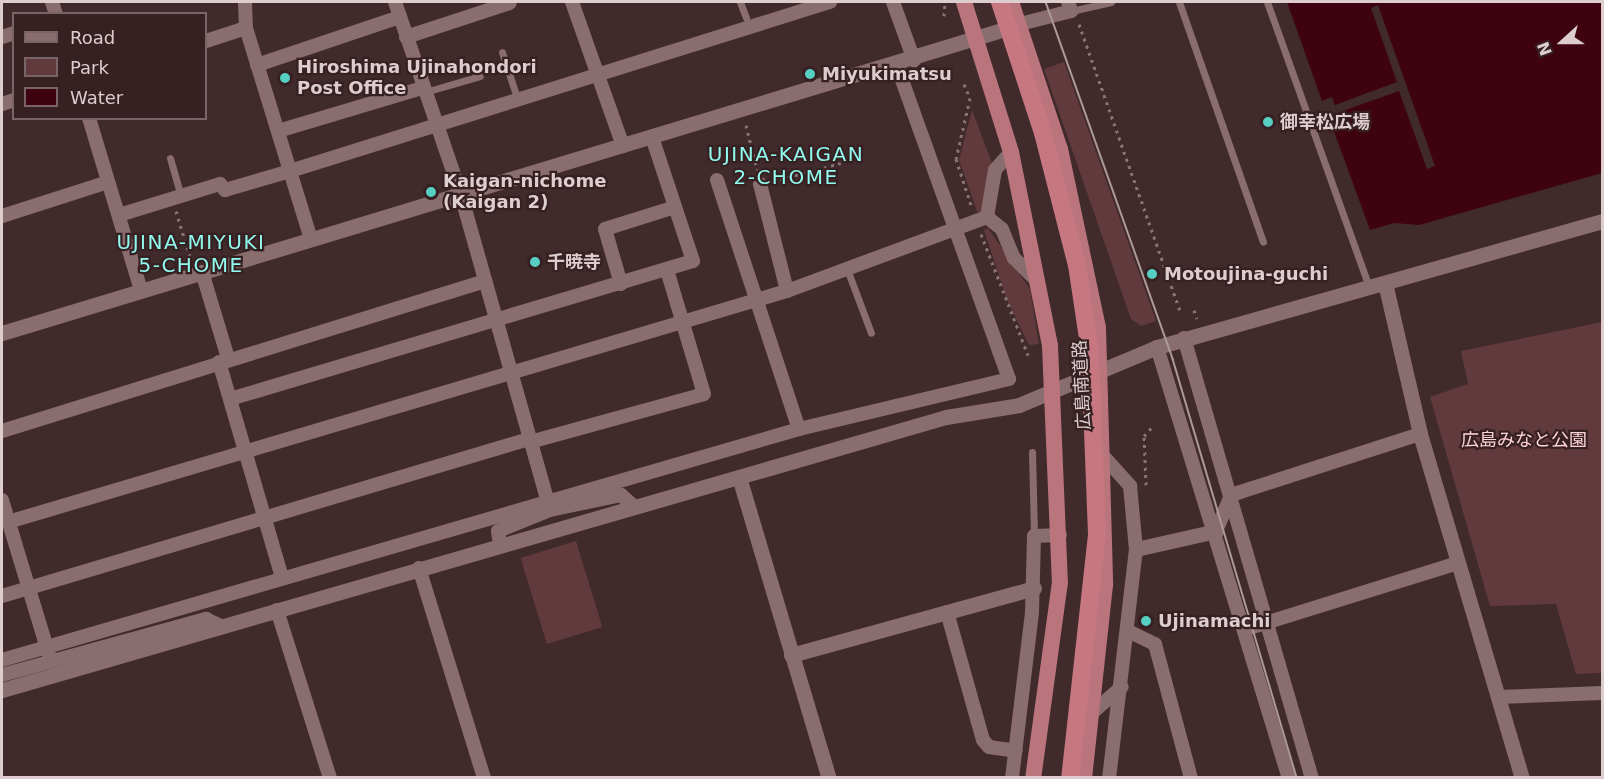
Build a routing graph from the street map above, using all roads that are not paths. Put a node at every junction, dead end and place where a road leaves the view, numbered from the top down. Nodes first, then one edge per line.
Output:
1 (245, 2) edge
2 (395, 2) edge
3 (572, 2) edge
4 (740, 2) edge
5 (830, 2) edge
6 (893, 2) edge
7 (964, 2) edge
8 (999, 2) edge
9 (1011, 2) edge
10 (1111, 2) edge
11 (1179, 2) edge
12 (1267, 2) edge
13 (510, 3) dead end
14 (1070, 6) edge
15 (400, 17) junction
16 (746, 18) dead end
17 (1020, 24) junction
18 (246, 28) junction
19 (406, 37) junction
20 (976, 39) junction
21 (207, 41) edge
22 (502, 52) dead end
23 (914, 60) junction
24 (257, 65) junction
25 (897, 66) junction
26 (597, 75) junction
27 (480, 76) dead end
28 (423, 90) junction
29 (518, 101) junction
30 (89, 120) edge
31 (434, 125) junction
32 (278, 131) junction
33 (652, 137) junction
34 (623, 147) junction
35 (1011, 152) junction
36 (170, 158) dead end
37 (290, 171) junction
38 (717, 180) dead end
39 (108, 182) junction
40 (760, 184) road end
41 (461, 195) junction
42 (176, 197) junction
43 (675, 207) junction
44 (118, 215) junction
45 (2, 216) edge
46 (987, 217) junction
47 (1602, 221) edge
48 (954, 227) junction
49 (311, 239) junction
50 (1263, 242) dead end
51 (197, 268) junction
52 (847, 269) junction
53 (667, 270) junction
54 (485, 281) junction
55 (1038, 282) junction
56 (1385, 283) junction
57 (621, 284) junction
58 (1369, 287) junction
59 (141, 290) junction
60 (787, 291) junction
61 (757, 299) junction
62 (682, 321) junction
63 (495, 322) junction
64 (2, 333) edge
65 (871, 333) dead end
66 (1184, 338) junction
67 (1157, 347) junction
68 (224, 360) junction
69 (1101, 369) junction
70 (508, 373) junction
71 (1052, 391) junction
72 (231, 399) junction
73 (799, 429) junction
74 (2, 431) edge
75 (1420, 434) junction
76 (529, 441) junction
77 (245, 451) junction
78 (1032, 452) dead end
79 (1105, 458) junction
80 (739, 477) junction
81 (1231, 495) junction
82 (2, 500) edge
83 (548, 505) junction
84 (635, 507) junction
85 (264, 517) junction
86 (8, 522) junction
87 (1216, 531) junction
88 (1060, 535) junction
89 (1034, 536) junction
90 (500, 545) junction
91 (1136, 549) junction
92 (1458, 563) junction
93 (419, 568) junction
94 (282, 577) junction
95 (29, 588) junction
96 (1034, 588) junction
97 (2, 596) edge
98 (277, 610) junction
99 (947, 612) junction
100 (1268, 621) junction
101 (223, 627) junction
102 (1246, 628) junction
103 (1130, 632) junction
104 (49, 654) junction
105 (791, 655) junction
106 (2, 660) edge
107 (2, 675) edge
108 (1122, 687) junction
109 (2, 690) edge
110 (1602, 693) edge
111 (1498, 697) junction
112 (1093, 712) junction
113 (1020, 722) junction
114 (1037, 750) junction
115 (1016, 751) junction
116 (330, 777) edge
117 (484, 777) edge
118 (829, 777) edge
119 (1012, 777) edge
120 (1033, 777) edge
121 (1070, 777) edge
122 (1084, 777) edge
123 (1109, 777) edge
124 (1191, 777) edge
125 (1289, 777) edge
126 (1312, 777) edge
127 (1522, 777) edge

1 - 18 street
2 - 15 street
3 - 26 street
4 - 16 lane
5 - 26 street
6 - 23 street
7 - 20 highway, 広島南道路
8 - 121 highway
9 - 17 highway, 広島南道路
10 - 14 lane
11 - 50 lane
12 - 58 lane
13 - 19 street
14 - 17 street
15 - 19 street
15 - 24 street
17 - 20 street
17 - 69 highway, 広島南道路
18 - 21 street
18 - 24 street
19 - 28 street
20 - 23 street
20 - 35 highway, 広島南道路
22 - 29 lane
23 - 25 street
24 - 32 street
25 - 33 street
25 - 48 street
26 - 29 street
26 - 34 street
27 - 28 lane
28 - 31 street
28 - 32 street
29 - 31 street
30 - 39 street
31 - 37 street
31 - 41 street
32 - 37 street
33 - 34 street
33 - 43 street
34 - 41 street
35 - 46 street
35 - 55 highway, 広島南道路
36 - 42 lane
37 - 42 street
37 - 49 street
38 - 61 street
39 - 44 street
39 - 45 street
40 - 60 street
41 - 49 street
41 - 54 street
42 - 44 street
43 - 53 street
43 - 57 street
44 - 59 street
46 - 48 street
46 - 55 street
47 - 56 street
48 - 52 street
48 - 73 street
49 - 51 street
51 - 59 street
51 - 68 street
52 - 60 street
52 - 65 lane
53 - 57 street
53 - 62 street
54 - 63 street
54 - 68 street
55 - 71 highway, 広島南道路
56 - 58 street
56 - 75 street
57 - 63 street
58 - 66 street
59 - 64 street
60 - 61 street
61 - 62 street
61 - 73 street
62 - 70 street
62 - 76 street
63 - 70 street
63 - 72 street
66 - 67 street
66 - 81 street
67 - 69 street
67 - 87 street
68 - 72 street
68 - 74 street
69 - 71 street
69 - 79 highway, 広島南道路
70 - 76 street
70 - 77 street
71 - 80 street
71 - 88 highway, 広島南道路
72 - 77 street
73 - 83 street
75 - 81 street
75 - 92 street
76 - 83 street
76 - 85 street
77 - 85 street
77 - 86 street
78 - 89 lane
79 - 91 street
79 - 112 highway, 広島南道路
80 - 84 street
80 - 105 street
81 - 87 street
81 - 100 street
82 - 86 street
83 - 84 street
83 - 90 street
83 - 94 street
84 - 90 street
85 - 94 street
85 - 95 street
86 - 95 street
87 - 91 street
87 - 102 street
88 - 89 street
88 - 114 highway, 広島南道路
89 - 96 street
90 - 93 street
91 - 103 street
92 - 100 street
92 - 111 street
93 - 98 street
93 - 117 street
94 - 104 street
95 - 97 street
95 - 104 street
96 - 99 street
96 - 113 street
98 - 101 street
98 - 116 street
99 - 105 street
99 - 115 street
100 - 102 street
100 - 126 street
101 - 104 street
101 - 109 street
102 - 125 street
103 - 108 street
103 - 124 street
104 - 106 street
104 - 107 street
105 - 118 street
108 - 112 street
108 - 123 street
110 - 111 street
111 - 127 street
112 - 122 highway, 広島南道路
113 - 114 street
113 - 115 street
114 - 120 highway, 広島南道路
115 - 119 street

